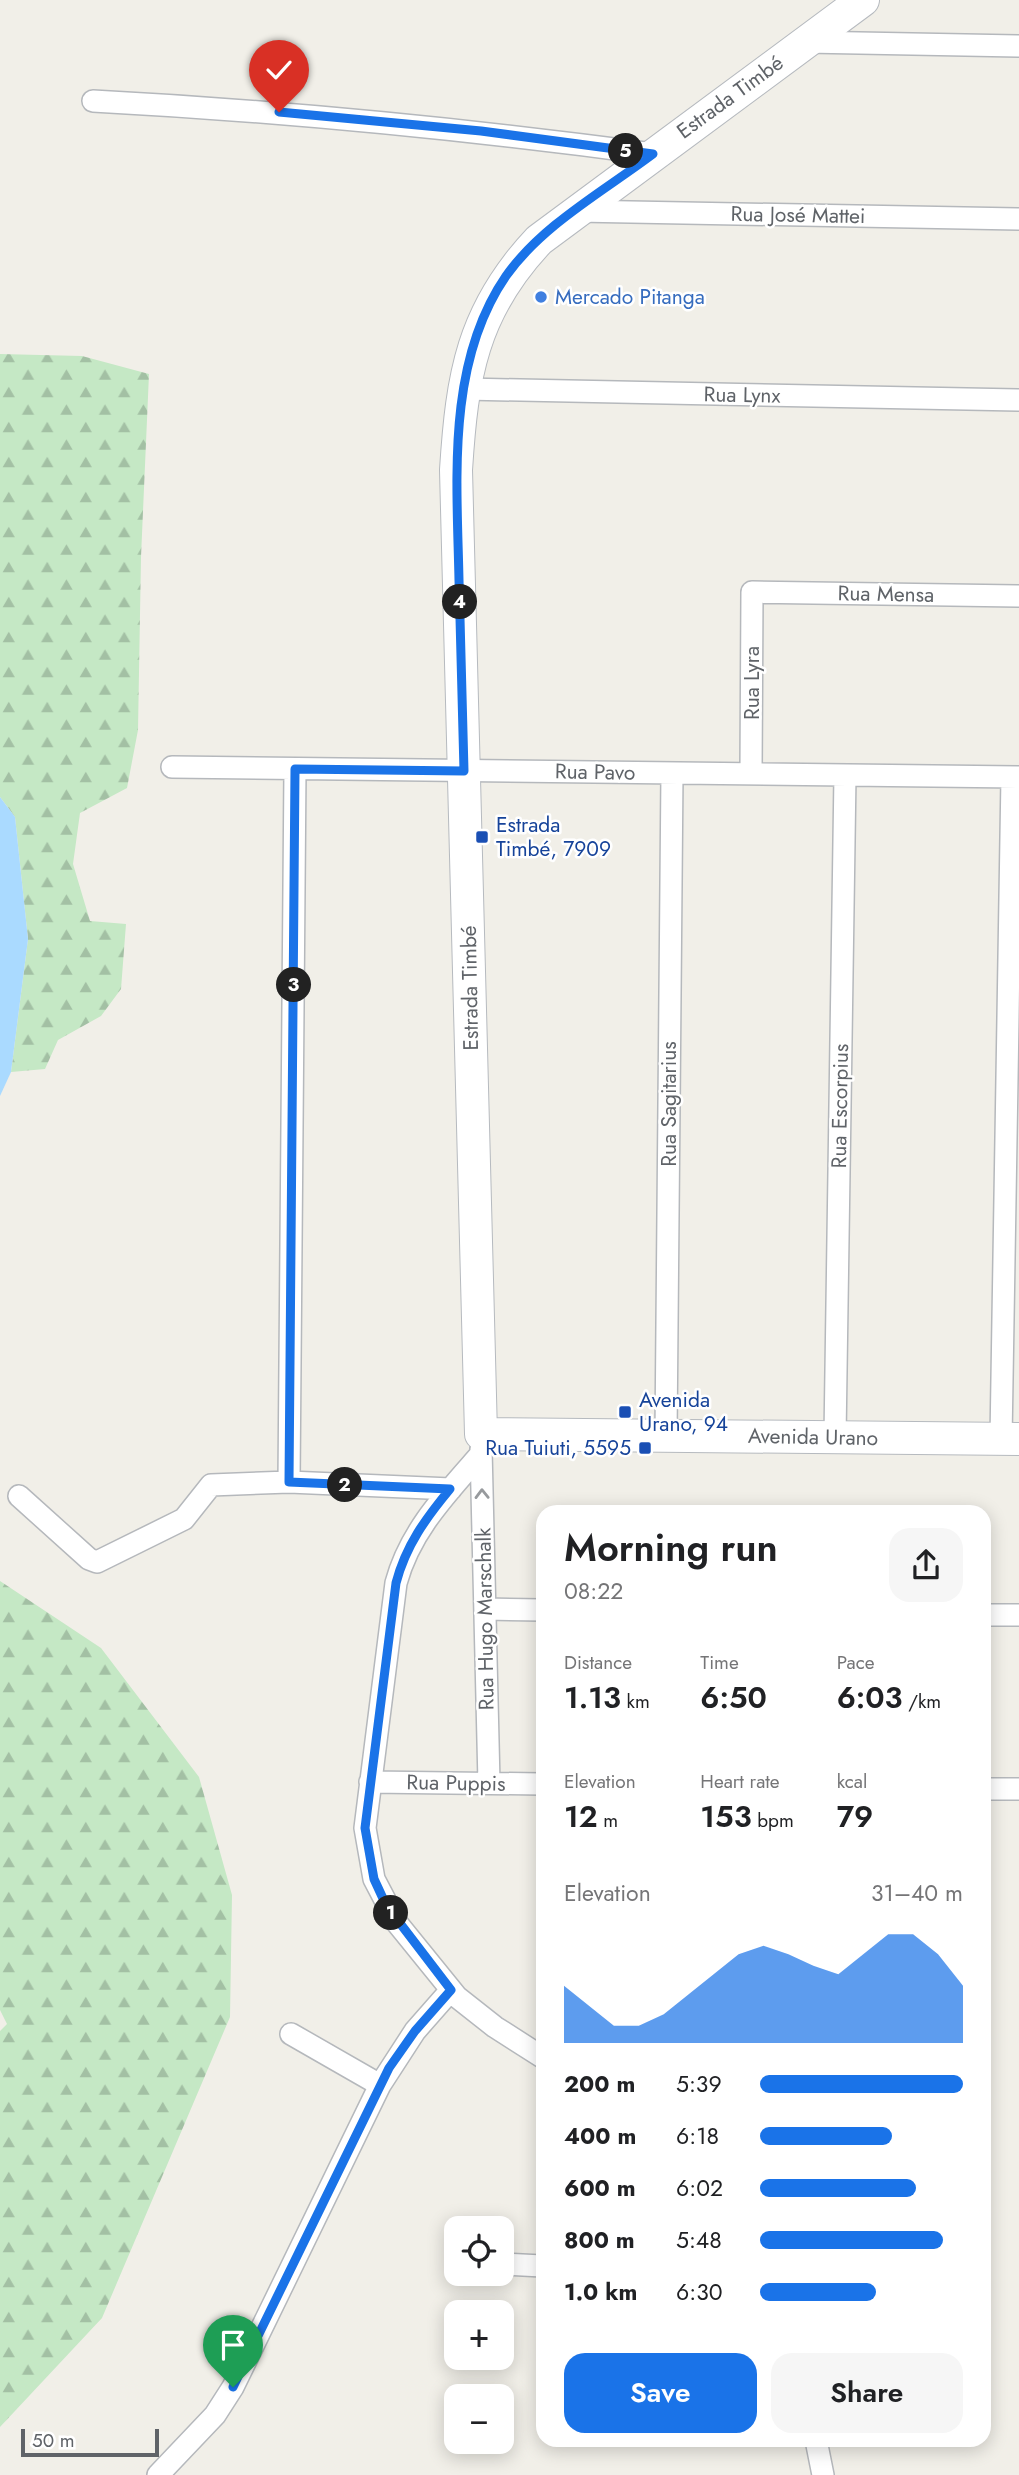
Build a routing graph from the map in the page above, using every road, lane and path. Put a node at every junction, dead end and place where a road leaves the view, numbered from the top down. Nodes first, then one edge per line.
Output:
1 (863, 0) edge
2 (806, 42) junction
3 (1019, 46) edge
4 (93, 101) dead end
5 (653, 154) junction
6 (576, 211) junction
7 (1019, 219) edge
8 (465, 389) junction
9 (1019, 401) edge
10 (752, 592) joint
11 (1019, 596) edge
12 (172, 767) dead end
13 (295, 769) junction
14 (464, 771) junction
15 (671, 773) junction
16 (751, 774) junction
17 (845, 775) junction
18 (1016, 777) edge
19 (666, 1435) junction
20 (835, 1437) junction
21 (1010, 1439) edge
22 (481, 1444) junction
23 (289, 1482) junction
24 (450, 1489) junction
25 (19, 1496) dead end
26 (485, 1609) junction
27 (536, 1610) edge
28 (991, 1615) edge
29 (1019, 1615) edge
30 (370, 1782) junction
31 (489, 1783) junction
32 (536, 1784) edge
33 (991, 1789) edge
34 (1019, 1789) edge
35 (451, 1990) junction
36 (291, 2034) dead end
37 (536, 2053) edge
38 (380, 2085) junction
39 (514, 2265) edge
40 (536, 2266) edge
41 (817, 2447) edge
42 (158, 2475) edge
43 (823, 2475) edge

1 - 2 street, Estrada Timbé
2 - 3 street
2 - 5 street, Estrada Timbé
4 - 5 street
5 - 6 street, Estrada Timbé
6 - 7 street, Rua José Mattei
6 - 8 street, Estrada Timbé
8 - 9 street, Rua Lynx
8 - 14 street, Estrada Timbé
10 - 11 street, Rua Mensa
10 - 16 street, Rua Lyra
12 - 13 street, Rua Pavo
13 - 14 street, Rua Pavo
13 - 23 street
14 - 15 street, Rua Pavo
14 - 22 street, Estrada Timbé
15 - 16 street, Rua Pavo
15 - 19 street, Rua Sagitarius
16 - 17 street, Rua Pavo
17 - 18 street, Rua Pavo
17 - 20 street, Rua Escorpius
18 - 21 street
19 - 20 street, Avenida Urano
19 - 22 street, Avenida Urano
20 - 21 street, Avenida Urano
22 - 24 street
26 -> 22 street, Rua Hugo Marschalk
23 - 24 street
23 - 25 street
24 - 30 street
26 - 27 street
26 - 31 street, Rua Hugo Marschalk
28 - 29 street
30 - 31 street, Rua Puppis
30 - 35 street
31 - 32 street, Rua Puppis
33 - 34 street
35 - 37 street
35 - 38 street
36 - 38 street
38 - 42 street
39 - 40 street
41 - 43 street

